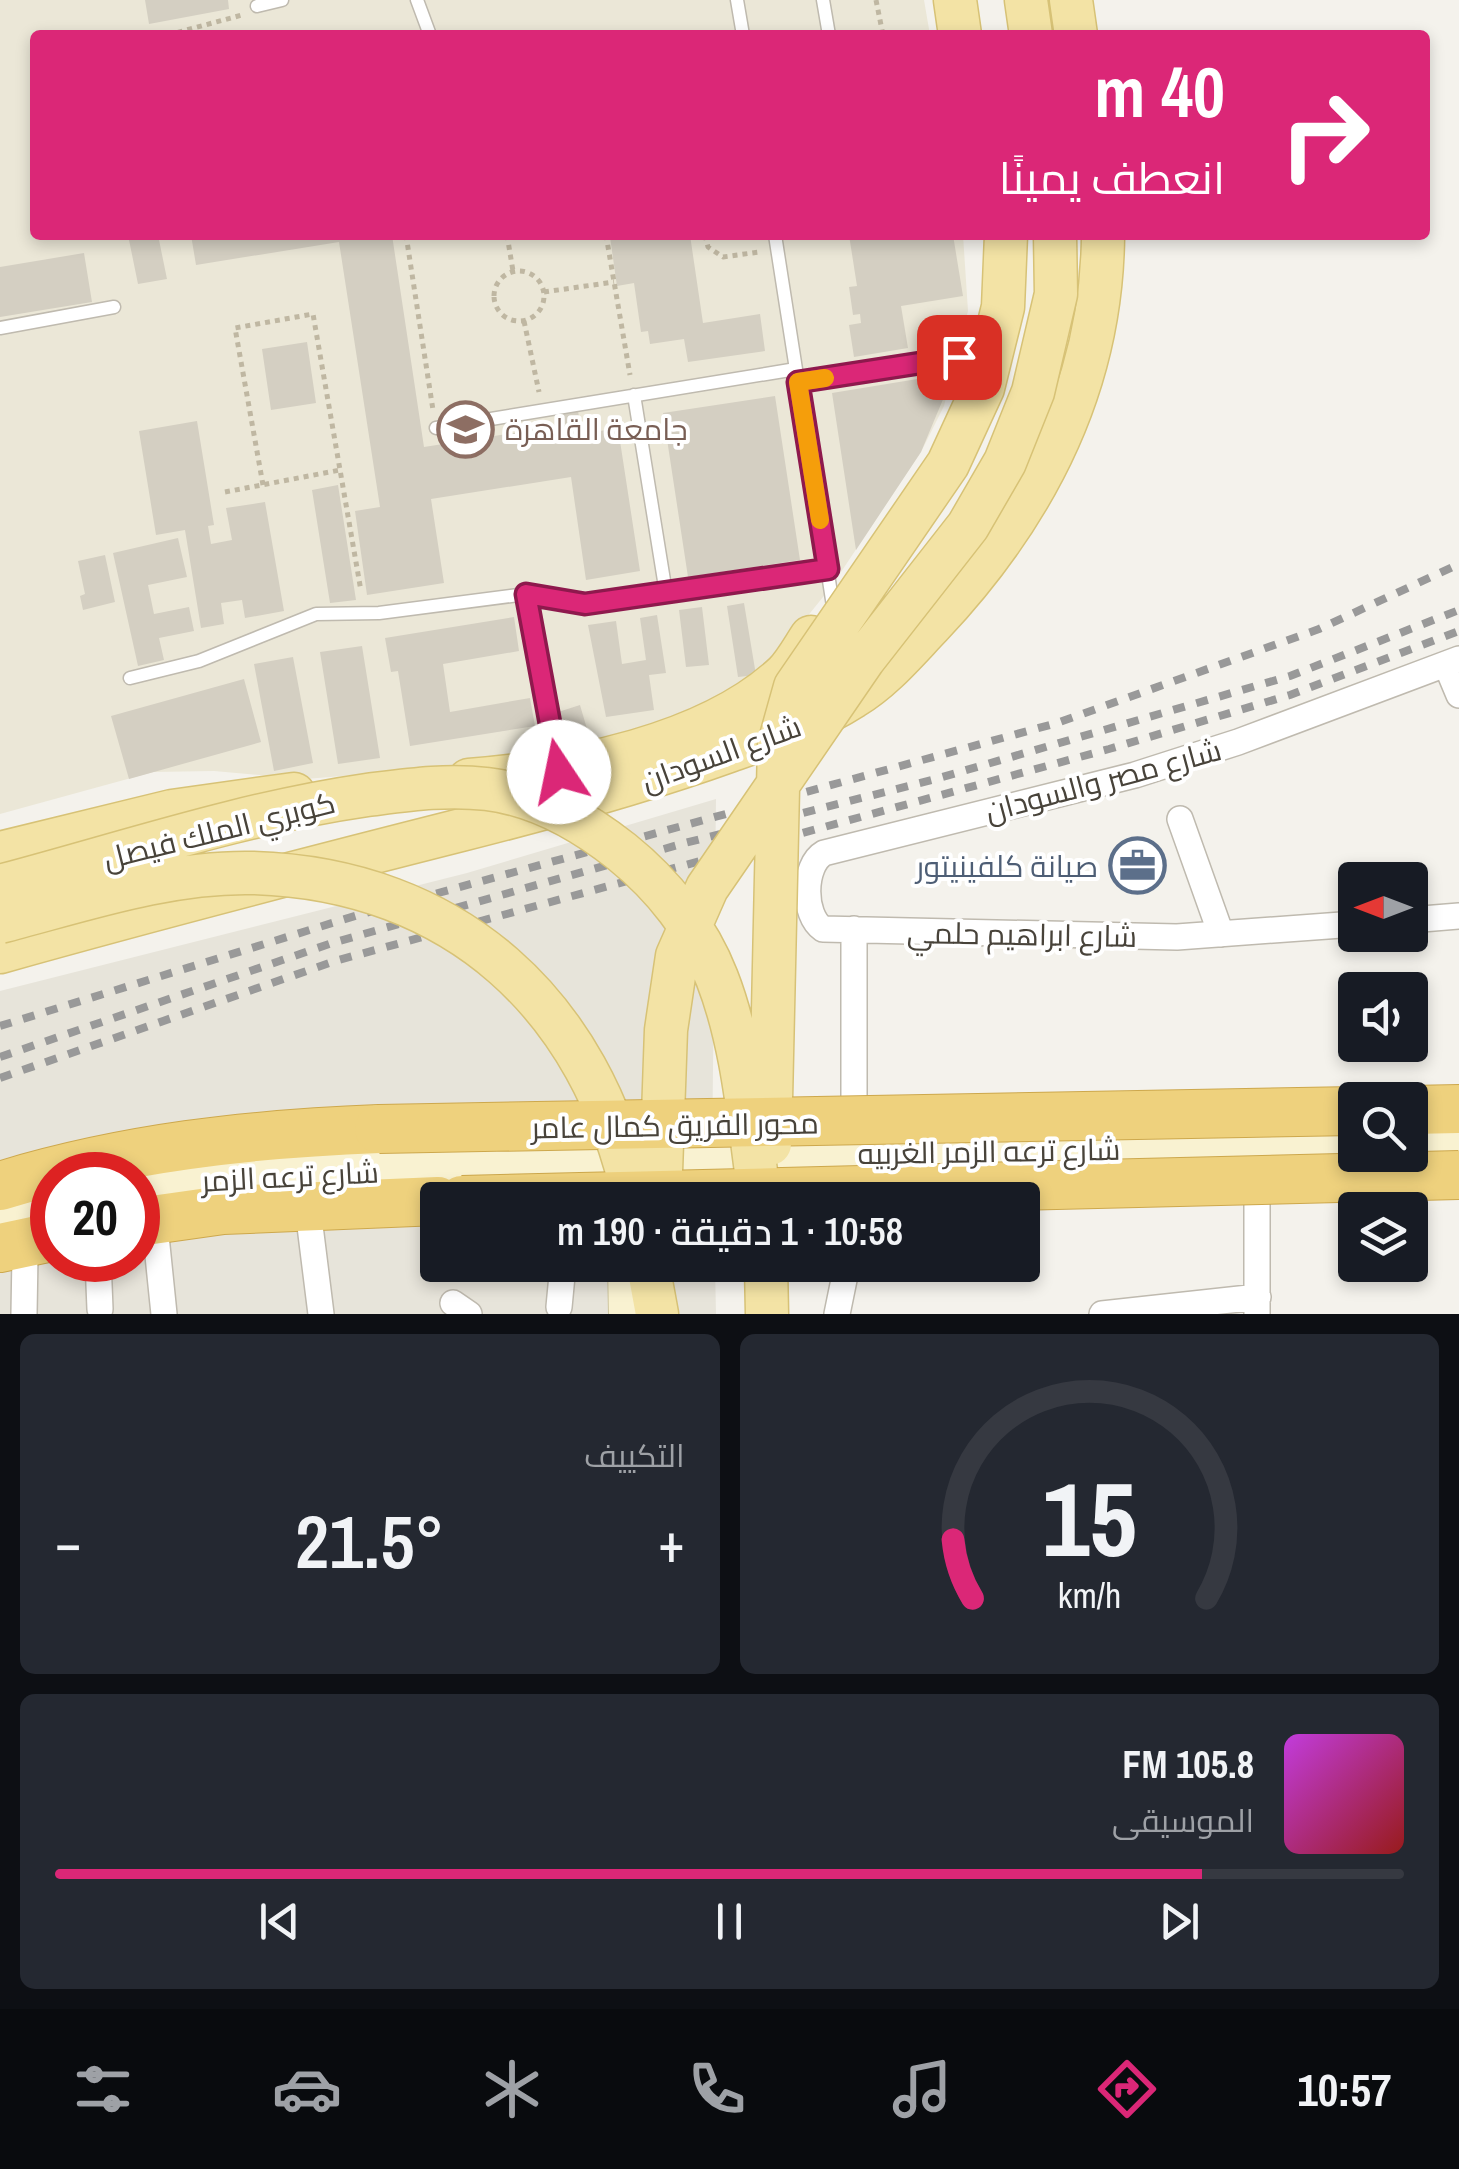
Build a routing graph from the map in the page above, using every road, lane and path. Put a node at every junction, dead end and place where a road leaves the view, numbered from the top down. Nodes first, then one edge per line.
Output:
1 (282, 0) edge
2 (417, 0) edge
3 (737, 0) edge
4 (823, 0) edge
5 (876, 0) edge
6 (955, 0) edge
7 (971, 0) edge
8 (1026, 0) edge
9 (1071, 0) edge
10 (257, 6) joint
11 (189, 30) edge
12 (428, 30) edge
13 (742, 30) edge
14 (828, 30) edge
15 (882, 30) edge
16 (959, 30) edge
17 (975, 30) edge
18 (1030, 30) edge
19 (1075, 30) edge
20 (407, 240) edge
21 (508, 240) edge
22 (607, 240) edge
23 (706, 240) edge
24 (990, 240) edge
25 (1006, 240) edge
26 (1055, 240) edge
27 (1103, 240) edge
28 (776, 242) edge
29 (513, 271) junction
30 (614, 282) junction
31 (544, 292) junction
32 (114, 307) dead end
33 (524, 321) junction
34 (0, 328) edge
35 (977, 354) junction
36 (1084, 367) junction
37 (797, 375) junction
38 (634, 395) junction
39 (542, 410) junction
40 (436, 428) joint
41 (340, 470) junction
42 (263, 485) junction
43 (226, 492) dead end
44 (831, 588) junction
45 (666, 593) junction
46 (526, 594) junction
47 (365, 614) junction
48 (1453, 662) edge
49 (130, 678) dead end
50 (1459, 695) edge
51 (559, 772) junction
52 (172, 811) junction
53 (1180, 819) dead end
54 (0, 853) edge
55 (0, 886) edge
56 (204, 895) junction
57 (1459, 916) edge
58 (1428, 919) edge
59 (0, 922) edge
60 (1338, 925) edge
61 (823, 929) joint
62 (854, 930) junction
63 (1221, 934) junction
64 (0, 952) edge
65 (1459, 1108) edge
66 (1428, 1109) edge
67 (1338, 1111) edge
68 (1459, 1138) edge
69 (1428, 1139) edge
70 (1338, 1142) edge
71 (1256, 1144) junction
72 (854, 1154) junction
73 (1459, 1175) edge
74 (628, 1181) edge
75 (661, 1182) edge
76 (761, 1182) edge
77 (765, 1182) edge
78 (0, 1186) edge
79 (1040, 1186) edge
80 (160, 1187) edge
81 (1459, 1193) edge
82 (1258, 1198) junction
83 (420, 1201) edge
84 (1040, 1205) edge
85 (30, 1210) edge
86 (0, 1218) edge
87 (420, 1223) edge
88 (310, 1226) junction
89 (160, 1228) edge
90 (160, 1231) edge
91 (26, 1251) edge
92 (99, 1282) edge
93 (156, 1282) edge
94 (561, 1282) edge
95 (635, 1282) edge
96 (648, 1282) edge
97 (654, 1282) edge
98 (766, 1282) edge
99 (844, 1282) edge
100 (1257, 1305) edge
101 (559, 1307) dead end
102 (100, 1309) dead end
103 (648, 1312) edge
104 (24, 1314) edge
105 (164, 1314) edge
106 (321, 1314) edge
107 (767, 1314) edge
108 (837, 1314) edge
109 (1102, 1314) edge

1 - 10 lane
2 - 12 lane
3 - 13 lane
4 - 14 lane
5 - 15 path
6 - 16 main road
7 - 17 main road
8 - 18 main road
9 - 19 main road
10 - 11 path
20 - 40 path
21 - 29 path
22 - 30 path
23 - 28 path
24 - 35 main road, شارع السودان
25 - 77 main road, كوبري الملك فيصل, bridge
26 - 75 main road, bridge
27 - 36 main road, شارع السودان
28 - 37 lane
29 - 31 path
29 - 33 path
30 - 31 path
30 - 38 path
31 - 33 path
32 - 34 lane
33 - 39 path
35 - 36 main road
35 - 37 lane
35 - 44 main road, شارع السودان
36 - 56 main road, شارع السودان
37 - 38 lane
37 - 44 lane
38 - 39 lane
38 - 45 lane
39 - 40 lane
41 - 42 path
41 - 42 path
41 - 47 path
42 - 43 path
44 - 45 lane
44 - 51 main road, شارع السودان
45 - 46 lane
46 - 47 lane
46 - 51 lane
47 - 49 lane
48 - 50 street
48 - 61 street, شارع مصر والسودان
51 - 52 main road, شارع السودان
52 - 54 main road, شارع السودان
52 - 56 main road
53 - 63 street
55 - 76 main road, كوبري الملك فيصل, bridge
56 - 64 main road, شارع السودان
57 - 58 street
59 - 74 main road, كوبري الملك فيصل, bridge
60 - 63 street, شارع ابراهيم حلمي
61 - 62 street, شارع ابراهيم حلمي
62 - 63 street, شارع ابراهيم حلمي
62 - 72 street
65 - 66 highway
67 - 78 highway, محور الفريق كمال عامر, bridge
68 - 69 main road
70 - 71 main road, شارع ترعه الزمر الغربيه
71 - 72 main road, شارع ترعه الزمر الغربيه
71 - 82 street
72 - 74 main road, شارع ترعه الزمر الغربيه
73 - 79 highway, bridge
74 - 80 main road, شارع ترعه الزمر
81 - 82 main road, شارع ترعه الزمر الغربيه
82 - 84 main road, شارع ترعه الزمر الغربيه
82 - 100 street
83 - 89 highway
85 - 86 main road
87 - 88 main road, شارع ترعه الزمر
88 - 90 main road, شارع ترعه الزمر
88 - 106 street
91 - 104 street
92 - 102 street
93 - 105 street
94 - 101 street
95 - 103 main road
96 - 103 main road
97 - 103 main road
98 - 107 main road
99 - 108 street
100 - 109 street

